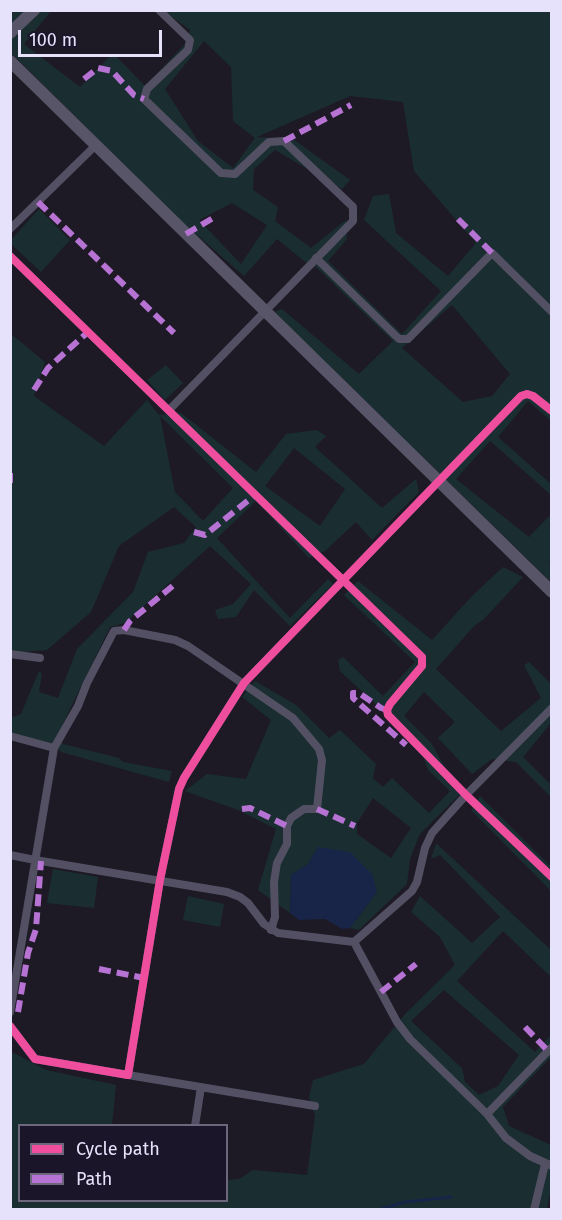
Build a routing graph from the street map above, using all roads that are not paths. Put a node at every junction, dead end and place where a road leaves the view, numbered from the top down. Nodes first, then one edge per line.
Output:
1 (34, 10) edge
2 (159, 10) edge
3 (10, 33) edge
4 (10, 61) edge
5 (96, 145) junction
6 (10, 229) edge
7 (10, 256) edge
8 (316, 258) junction
9 (264, 310) junction
10 (552, 312) edge
11 (169, 410) junction
12 (552, 411) edge
13 (439, 481) junction
14 (344, 582) junction
15 (552, 591) edge
16 (10, 654) edge
17 (40, 658) dead end
18 (244, 683) junction
19 (552, 708) edge
20 (10, 736) edge
21 (54, 748) junction
22 (466, 795) junction
23 (10, 855) edge
24 (35, 860) junction
25 (552, 877) edge
26 (160, 880) junction
27 (271, 930) junction
28 (354, 942) junction
29 (10, 1012) edge
30 (10, 1026) edge
31 (552, 1047) edge
32 (128, 1075) junction
33 (201, 1087) junction
34 (315, 1106) dead end
35 (487, 1114) junction
36 (195, 1124) edge
37 (548, 1165) edge
38 (534, 1209) edge

1 - 3 street
2 - 8 street
4 - 5 street
5 - 6 street
5 - 9 street
7 - 11 street
8 - 9 street
8 - 10 street
9 - 11 street
9 - 13 street
11 - 14 street
12 - 13 street
13 - 14 street
13 - 15 street
14 - 18 street
14 - 22 street
16 - 17 street
18 - 21 street
18 - 26 street
18 - 27 street
19 - 22 street
20 - 21 street
21 - 24 street
22 - 25 street
22 - 28 street
23 - 24 street
24 - 26 street
24 - 29 street
26 - 27 street
26 - 32 street
27 - 28 street
28 - 35 street
30 - 32 street
31 - 35 street
32 - 33 street
33 - 34 street
33 - 36 street
35 - 37 street
37 - 38 street

